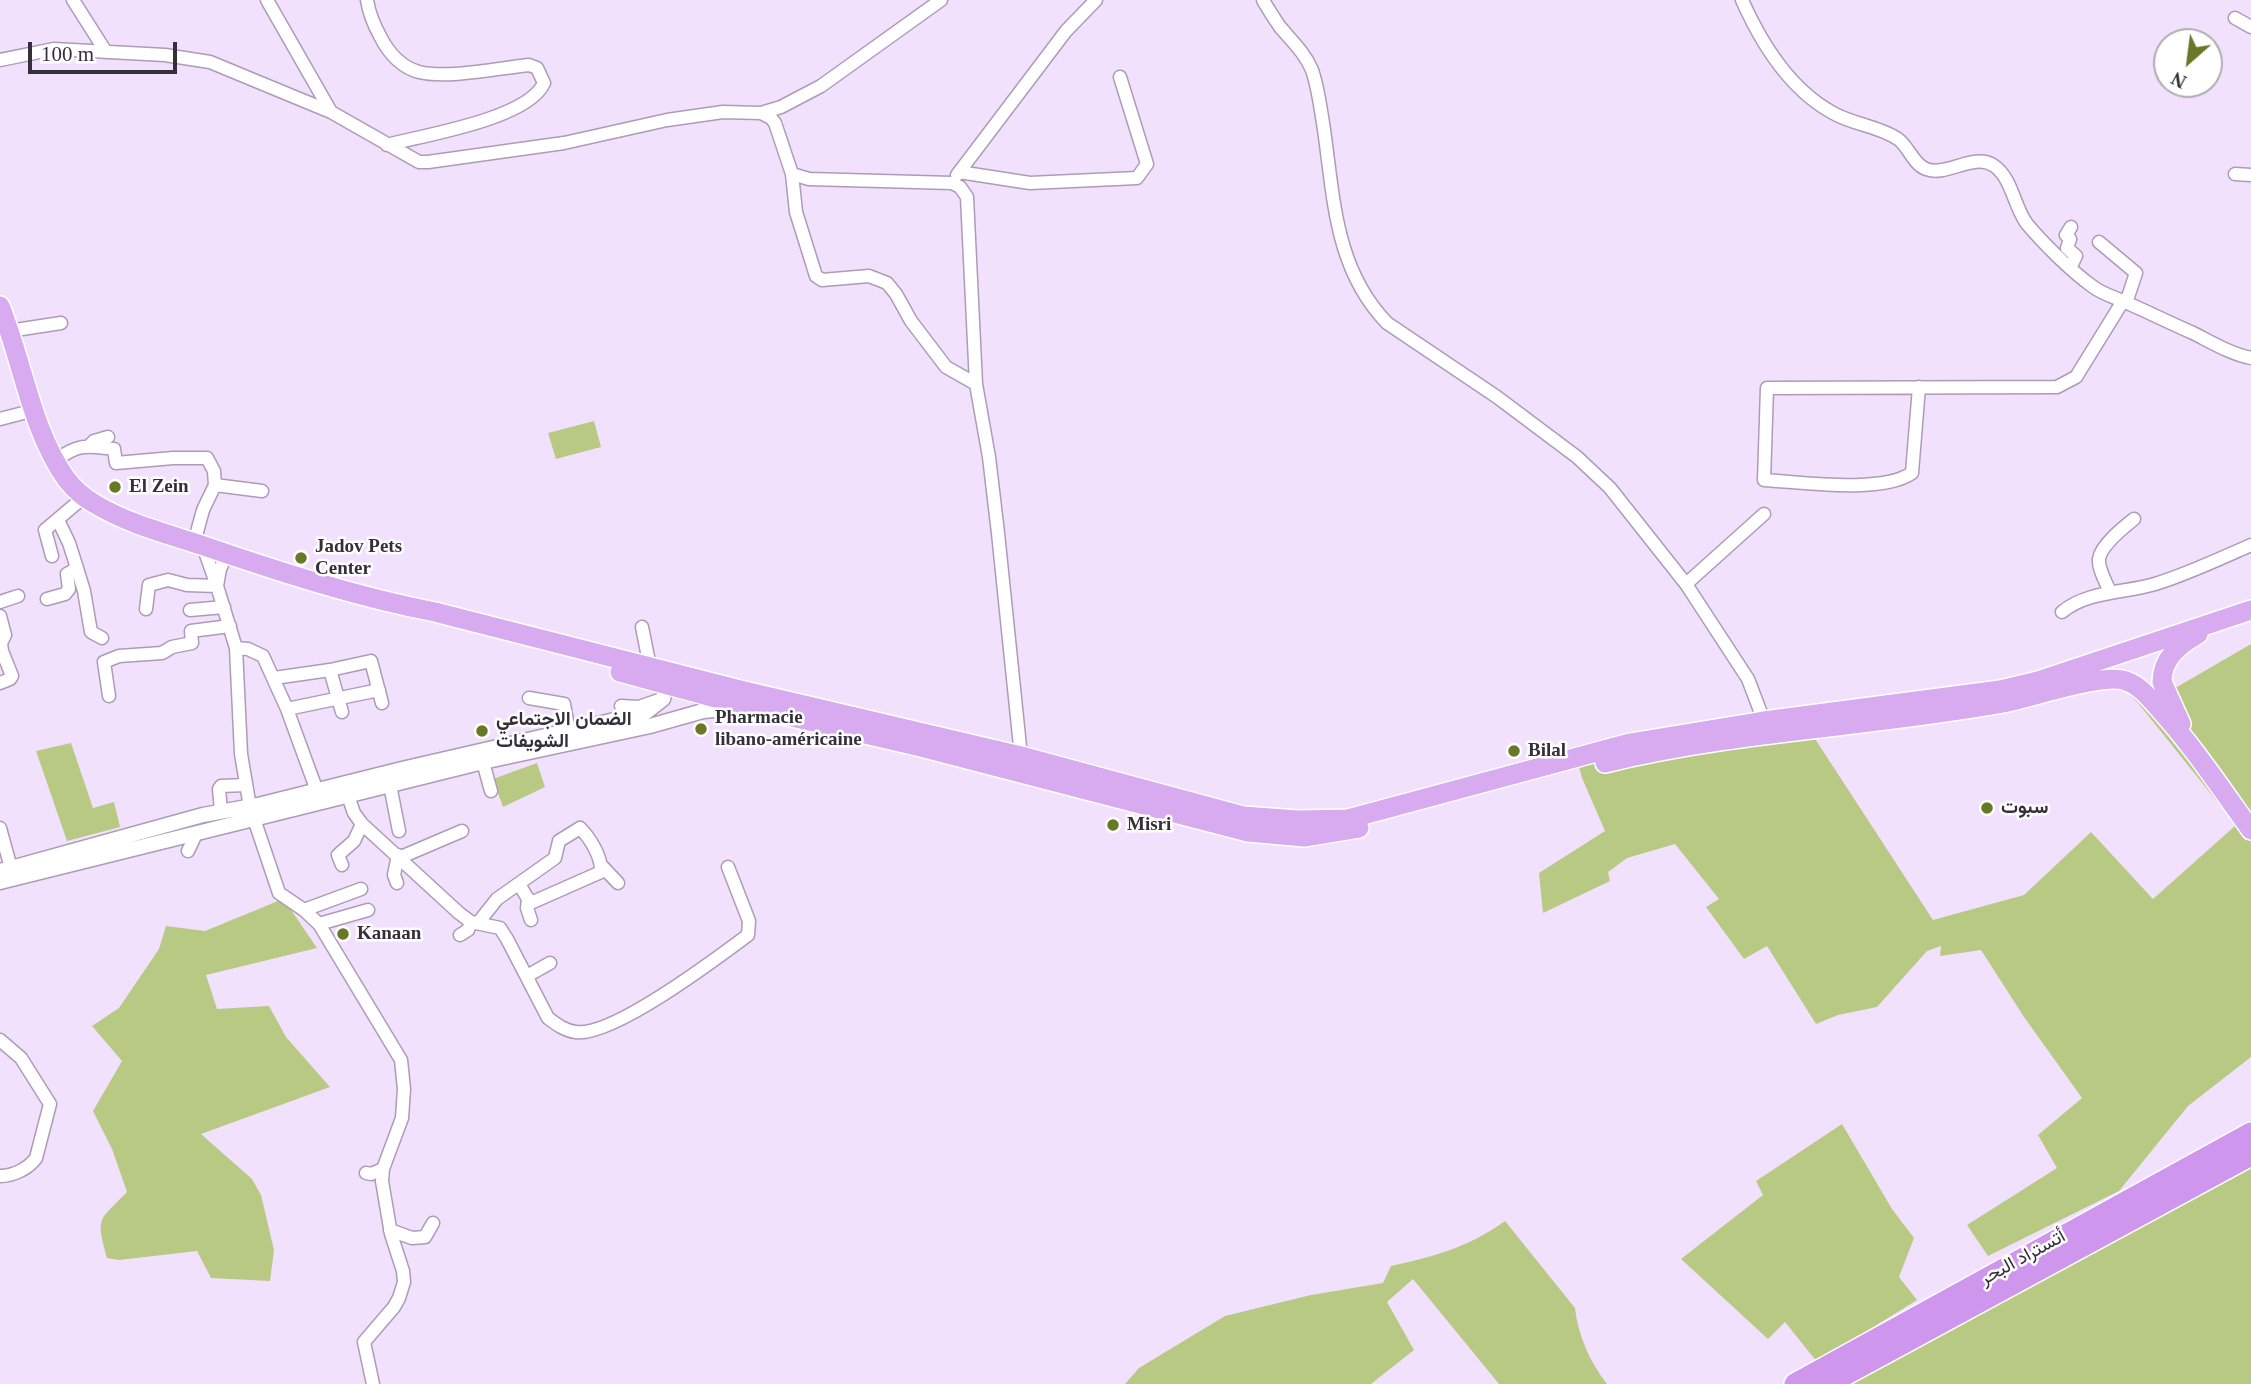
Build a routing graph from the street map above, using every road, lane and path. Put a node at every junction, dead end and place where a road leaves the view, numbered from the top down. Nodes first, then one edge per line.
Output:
1 (73, 0) edge
2 (267, 0) edge
3 (367, 0) edge
4 (941, 0) edge
5 (1096, 0) edge
6 (1263, 0) edge
7 (1742, 0) edge
8 (2235, 18) dead end
9 (2251, 27) edge
10 (106, 52) junction
11 (0, 60) edge
12 (1120, 77) dead end
13 (781, 107) junction
14 (331, 112) junction
15 (761, 113) junction
16 (776, 128) junction
17 (387, 145) junction
18 (792, 174) junction
19 (2235, 174) dead end
20 (2251, 175) edge
21 (956, 177) junction
22 (2071, 227) dead end
23 (2099, 242) dead end
24 (2071, 266) junction
25 (2125, 302) junction
26 (3, 317) edge
27 (61, 323) dead end
28 (2251, 358) edge
29 (976, 384) junction
30 (1919, 387) junction
31 (35, 410) junction
32 (0, 419) edge
33 (108, 437) dead end
34 (89, 446) junction
35 (56, 460) junction
36 (215, 485) junction
37 (262, 491) dead end
38 (84, 497) junction
39 (1765, 514) dead end
40 (58, 520) junction
41 (2134, 520) dead end
42 (198, 545) junction
43 (2251, 545) edge
44 (227, 554) junction
45 (52, 556) dead end
46 (76, 565) junction
47 (1686, 584) junction
48 (218, 586) junction
49 (2110, 592) junction
50 (18, 596) dead end
51 (47, 599) dead end
52 (0, 602) edge
53 (394, 604) junction
54 (224, 607) junction
55 (146, 609) dead end
56 (190, 610) dead end
57 (2251, 610) edge
58 (2062, 612) dead end
59 (0, 616) edge
60 (2222, 619) junction
61 (230, 626) junction
62 (642, 627) dead end
63 (2, 636) edge
64 (102, 638) dead end
65 (236, 648) junction
66 (650, 667) junction
67 (330, 670) junction
68 (274, 678) junction
69 (0, 682) edge
70 (665, 692) junction
71 (109, 696) dead end
72 (338, 698) junction
73 (529, 698) dead end
74 (621, 706) dead end
75 (749, 707) junction
76 (287, 709) junction
77 (342, 712) dead end
78 (1763, 721) junction
79 (569, 732) junction
80 (2192, 747) junction
81 (1021, 756) junction
82 (483, 762) junction
83 (245, 785) junction
84 (390, 785) junction
85 (317, 790) junction
86 (491, 791) dead end
87 (348, 796) junction
88 (221, 811) junction
89 (251, 813) junction
90 (362, 824) junction
91 (0, 828) edge
92 (2251, 830) edge
93 (399, 831) dead end
94 (463, 831) dead end
95 (196, 834) junction
96 (188, 851) dead end
97 (399, 856) junction
98 (342, 865) dead end
99 (601, 865) junction
100 (728, 867) dead end
101 (6, 870) edge
102 (0, 883) edge
103 (397, 883) dead end
104 (618, 883) dead end
105 (519, 884) junction
106 (356, 887) dead end
107 (528, 899) junction
108 (301, 907) junction
109 (368, 910) dead end
110 (531, 920) dead end
111 (474, 923) junction
112 (319, 924) junction
113 (460, 935) dead end
114 (550, 963) dead end
115 (527, 976) junction
116 (0, 1040) edge
117 (2251, 1133) edge
118 (2251, 1155) edge
119 (383, 1169) junction
120 (366, 1173) dead end
121 (0, 1176) edge
122 (433, 1223) dead end
123 (390, 1230) junction
124 (373, 1384) edge
125 (1795, 1384) edge
126 (1828, 1384) edge

1 - 10 street
2 - 14 street
3 - 17 street
4 - 13 street
5 - 21 street
6 - 47 street
7 - 24 street
8 - 9 street
10 - 11 street
10 - 14 street
12 - 21 street
13 - 15 street
13 - 16 street
14 - 17 street
15 - 16 street
15 - 17 street
16 - 18 street
18 - 21 street
18 - 29 street
19 - 20 street
21 - 29 street
22 - 24 street
23 - 25 street
24 - 25 street
25 - 28 street
25 - 30 street
26 - 27 street
26 - 31 highway
29 - 81 street
30 - 30 street
31 - 32 street
31 - 35 highway
33 - 34 street
34 - 35 street
34 - 36 street
35 - 38 highway
36 - 37 street
36 - 42 street
38 - 40 street
38 - 42 highway
39 - 47 street
40 - 45 street
40 - 46 street
41 - 49 street
42 - 44 highway
42 - 48 street
43 - 49 street
44 - 48 street
44 - 53 highway
46 - 51 street
46 - 64 street
47 - 78 street
48 - 54 street
48 - 55 street
49 - 58 street
50 - 52 street
53 - 66 highway
53 - 70 highway
54 - 56 street
54 - 61 street
57 - 60 highway
59 - 63 street
60 - 78 highway
60 - 80 highway
61 - 65 street
61 - 71 street
62 - 66 street
63 - 69 street
65 - 68 street
65 - 83 street
66 - 81 highway
67 - 68 street
67 - 72 street
67 - 72 street
68 - 76 street
70 - 74 street
70 - 75 highway
70 - 79 street
72 - 76 street
72 - 77 street
73 - 79 street
75 - 80 highway
75 - 82 street
76 - 85 street
78 - 81 highway
79 - 85 street
80 - 92 highway
82 - 84 street
82 - 86 street
83 - 88 street
83 - 89 street
84 - 87 street
84 - 93 street
85 - 89 street
87 - 89 street
87 - 90 street
88 - 89 street
88 - 101 street
89 - 95 street
89 - 108 street
90 - 97 street
90 - 98 street
91 - 101 street
94 - 97 street
95 - 96 street
95 - 102 street
97 - 103 street
97 - 111 street
99 - 104 street
99 - 105 street
99 - 107 street
100 - 115 street
105 - 107 street
105 - 111 street
106 - 108 street
107 - 110 street
108 - 112 street
109 - 112 street
111 - 113 street
111 - 115 street
112 - 119 street
114 - 115 street
116 - 121 street
117 - 125 highway, أتستراد البحر
118 - 126 highway, أتستراد البحر
119 - 120 street
119 - 123 street
122 - 123 street
123 - 124 street

